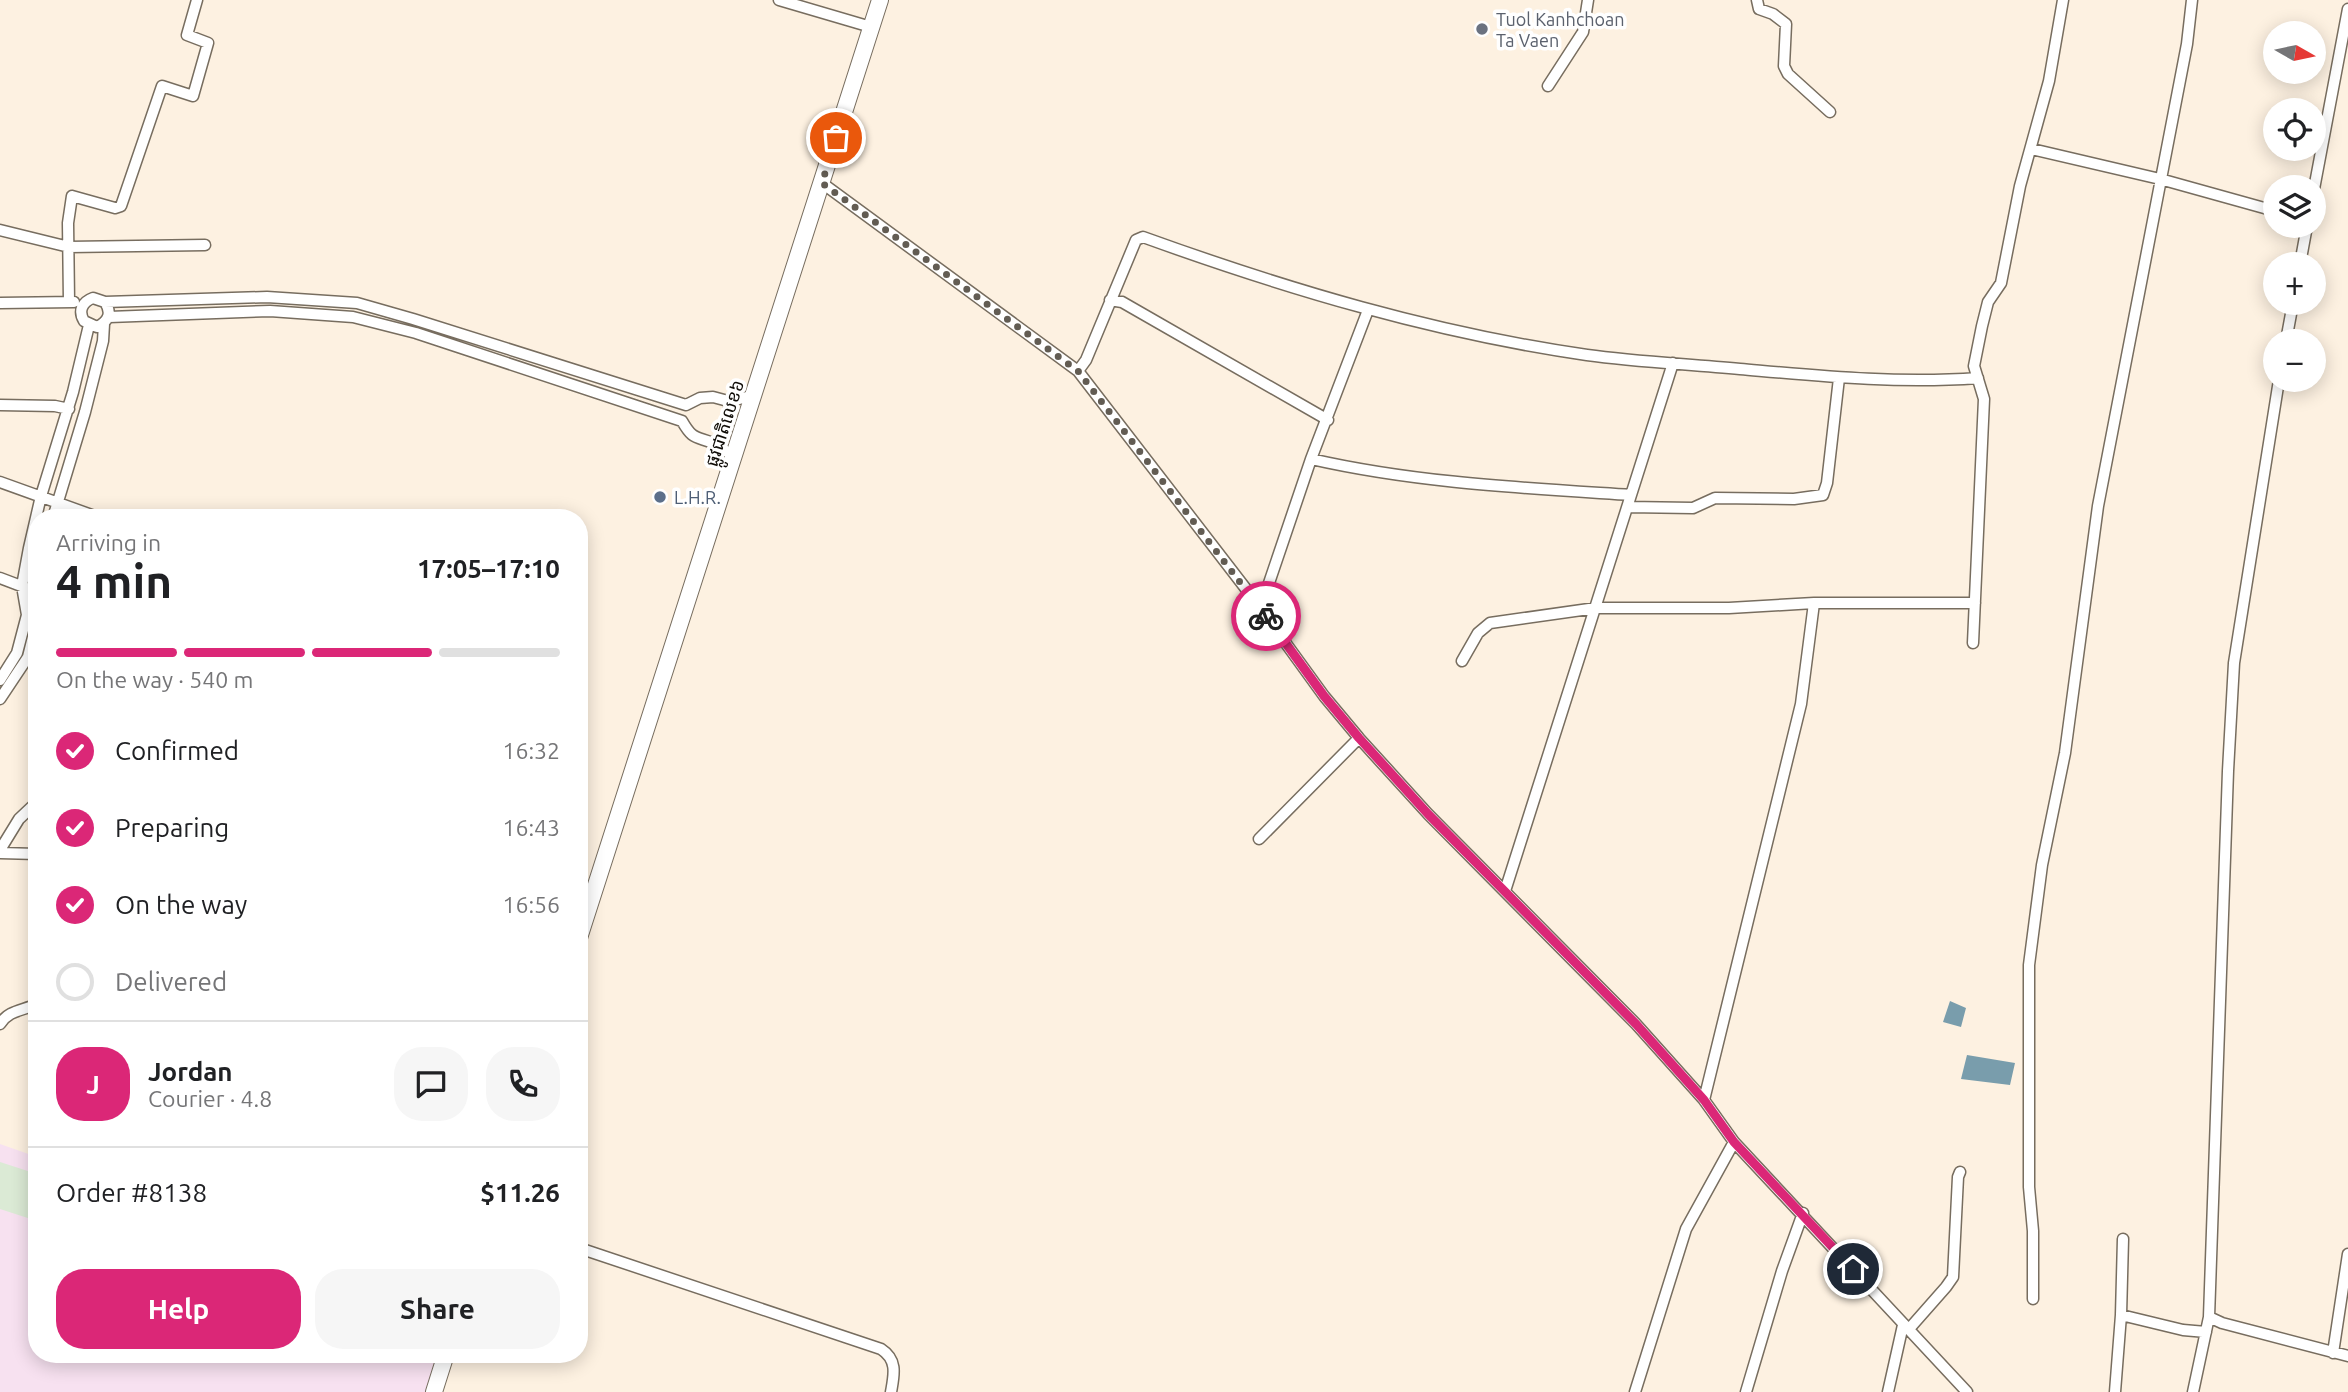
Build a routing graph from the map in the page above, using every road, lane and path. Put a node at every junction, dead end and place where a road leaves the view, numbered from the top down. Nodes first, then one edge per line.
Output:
1 (197, 0) edge
2 (779, 0) edge
3 (880, 0) edge
4 (1588, 0) edge
5 (1757, 0) edge
6 (2063, 0) edge
7 (2192, 0) edge
8 (2348, 9) edge
9 (871, 27) junction
10 (1548, 86) dead end
11 (1830, 112) dead end
12 (2032, 149) junction
13 (2317, 175) edge
14 (2160, 179) junction
15 (822, 183) junction
16 (2263, 208) edge
17 (0, 230) edge
18 (205, 246) dead end
19 (69, 247) junction
20 (1110, 300) junction
21 (69, 301) junction
22 (105, 302) junction
23 (0, 303) edge
24 (358, 303) junction
25 (83, 304) junction
26 (1368, 310) junction
27 (353, 317) junction
28 (107, 320) junction
29 (89, 325) junction
30 (1673, 363) junction
31 (1078, 371) junction
32 (1839, 378) junction
33 (1978, 378) junction
34 (2277, 392) edge
35 (753, 396) junction
36 (728, 401) junction
37 (0, 405) edge
38 (69, 409) junction
39 (1328, 420) junction
40 (715, 443) junction
41 (732, 456) junction
42 (1311, 459) junction
43 (0, 482) edge
44 (41, 496) junction
45 (1629, 501) junction
46 (58, 503) junction
47 (38, 509) edge
48 (56, 509) edge
49 (75, 509) edge
50 (28, 558) edge
51 (0, 578) edge
52 (22, 586) junction
53 (28, 588) edge
54 (1253, 598) junction
55 (1814, 603) junction
56 (1975, 603) junction
57 (1596, 608) junction
58 (1973, 643) dead end
59 (28, 657) edge
60 (1462, 661) dead end
61 (0, 680) edge
62 (0, 699) edge
63 (1359, 738) junction
64 (28, 810) edge
65 (1259, 839) dead end
66 (0, 851) edge
67 (28, 853) edge
68 (588, 888) edge
69 (1504, 891) junction
70 (28, 1007) edge
71 (0, 1024) edge
72 (1704, 1100) junction
73 (1734, 1142) junction
74 (1960, 1172) dead end
75 (1803, 1213) junction
76 (2123, 1239) dead end
77 (588, 1251) edge
78 (2348, 1254) edge
79 (2033, 1299) dead end
80 (2121, 1315) junction
81 (2208, 1317) junction
82 (1906, 1327) junction
83 (2206, 1332) junction
84 (2333, 1353) junction
85 (2348, 1356) edge
86 (443, 1363) edge
87 (434, 1392) edge
88 (891, 1392) edge
89 (1635, 1392) edge
90 (1746, 1392) edge
91 (1888, 1392) edge
92 (1967, 1392) edge
93 (2115, 1392) edge
94 (2193, 1392) edge

1 - 19 street
2 - 9 street
3 - 9 highway, ផ្លូវជាតិលេខ៦
4 - 10 street
5 - 11 street
6 - 12 street
7 - 14 street
8 - 13 street
9 - 15 highway, ផ្លូវជាតិលេខ៦
12 - 14 street
12 - 33 street
14 - 16 street
14 - 79 street
15 - 31 street
15 - 35 highway, ផ្លូវជាតិលេខ៦
17 - 19 street
18 - 19 street
19 - 21 street
20 - 26 street
20 - 31 street
20 - 39 street
21 - 23 street
21 - 25 street
22 - 24 street
22 - 25 street
22 - 28 street
24 - 27 street
24 - 36 street
25 - 29 street
26 - 30 street
26 - 39 street
27 - 28 street
27 - 40 street
28 - 29 street
28 - 46 street
29 - 38 street
30 - 32 street
30 - 45 street
31 - 54 street
32 - 33 street
32 - 45 street
33 - 56 street
34 - 81 street
35 - 36 street
35 - 41 highway, ផ្លូវជាតិលេខ៦
36 - 40 street
37 - 38 street
38 - 44 street
39 - 42 street
40 - 41 street
41 - 68 highway, ផ្លូវជាតិលេខ៦
42 - 45 street
42 - 54 street
43 - 44 street
44 - 46 street
44 - 47 street
45 - 57 street
46 - 48 street
46 - 49 street
50 - 52 street
51 - 52 street
52 - 53 street
52 - 61 street
54 - 63 street
55 - 56 street
55 - 57 street
55 - 72 street
56 - 58 street
57 - 60 street
57 - 69 street
59 - 62 street
63 - 65 street
63 - 69 street
64 - 66 street
66 - 67 street
69 - 72 street
70 - 71 street
72 - 73 street
73 - 75 street
73 - 89 street
74 - 82 street
75 - 82 street
75 - 90 street
76 - 80 street
77 - 88 street
78 - 84 street
80 - 83 street
80 - 93 street
81 - 83 street
81 - 84 street
82 - 91 street
82 - 92 street
83 - 94 street
84 - 85 street
86 - 87 highway

